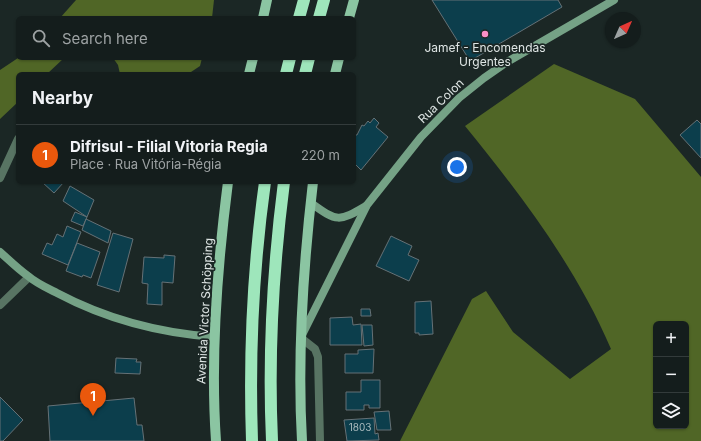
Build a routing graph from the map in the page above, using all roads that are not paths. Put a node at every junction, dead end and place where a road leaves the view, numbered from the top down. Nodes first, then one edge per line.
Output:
1 (267, 0) edge
2 (304, 0) edge
3 (324, 0) edge
4 (354, 0) edge
5 (614, 0) edge
6 (263, 16) edge
7 (300, 16) edge
8 (320, 16) edge
9 (350, 16) edge
10 (252, 60) edge
11 (290, 60) edge
12 (308, 60) edge
13 (339, 60) edge
14 (250, 72) edge
15 (286, 72) edge
16 (306, 72) edge
17 (336, 72) edge
18 (16, 143) edge
19 (0, 178) edge
20 (228, 184) edge
21 (265, 184) edge
22 (284, 184) edge
23 (313, 184) edge
24 (311, 203) junction
25 (366, 205) junction
26 (0, 252) edge
27 (29, 277) junction
28 (0, 305) edge
29 (215, 337) junction
30 (301, 338) junction
31 (216, 441) edge
32 (252, 441) edge
33 (272, 441) edge
34 (302, 441) edge
35 (320, 441) edge

1 - 6 main road
2 - 7 highway
3 - 8 highway
4 - 9 main road
5 - 25 street, Rua Colon
10 - 14 main road
11 - 15 highway
12 - 16 highway
13 - 17 main road
18 - 19 street
20 - 29 main road, Avenida Victor Schöpping
21 - 32 highway
22 - 33 highway
23 - 24 main road
24 - 25 street, Rua Colon
24 - 30 main road
25 - 30 street, Rua Colon
26 - 27 street
27 - 28 street
27 - 29 street
29 - 31 main road, Avenida Victor Schöpping
30 - 34 main road
30 - 35 street

